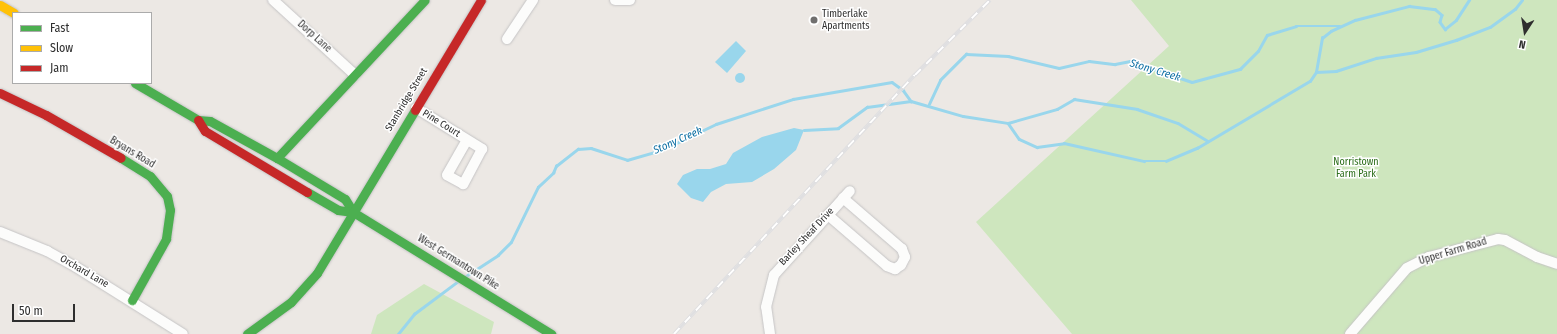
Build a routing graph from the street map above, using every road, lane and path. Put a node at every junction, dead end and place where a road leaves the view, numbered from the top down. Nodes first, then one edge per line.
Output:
1 (273, 0) edge
2 (425, 0) edge
3 (481, 0) edge
4 (533, 0) edge
5 (615, 0) edge
6 (630, 0) edge
7 (0, 5) edge
8 (12, 12) edge
9 (508, 39) dead end
10 (355, 75) junction
11 (137, 84) edge
12 (0, 93) edge
13 (416, 108) junction
14 (198, 120) junction
15 (467, 140) dead end
16 (277, 158) junction
17 (353, 212) junction
18 (828, 215) junction
19 (0, 232) edge
20 (1557, 264) edge
21 (132, 300) junction
22 (183, 334) edge
23 (247, 334) edge
24 (551, 334) edge
25 (770, 334) edge
26 (1350, 334) edge

1 - 10 street, Dorp Lane
2 - 10 street
3 - 13 street, Stanbridge Street
4 - 9 street
5 - 6 street
7 - 8 street
10 - 16 street
11 - 14 street, West Germantown Pike
12 - 21 street, Bryans Road
13 - 15 street, Pine Court
13 - 17 street, Stanbridge Street
14 - 16 street, West Germantown Pike
14 - 17 street, West Germantown Pike
16 - 17 street, West Germantown Pike
17 - 23 street, Stanbridge Street
17 - 24 street, West Germantown Pike
18 - 18 street, Barley Sheaf Drive
18 - 25 street, Barley Sheaf Drive
19 - 21 street, Orchard Lane
20 - 26 street, Upper Farm Road
21 - 22 street, Orchard Lane

